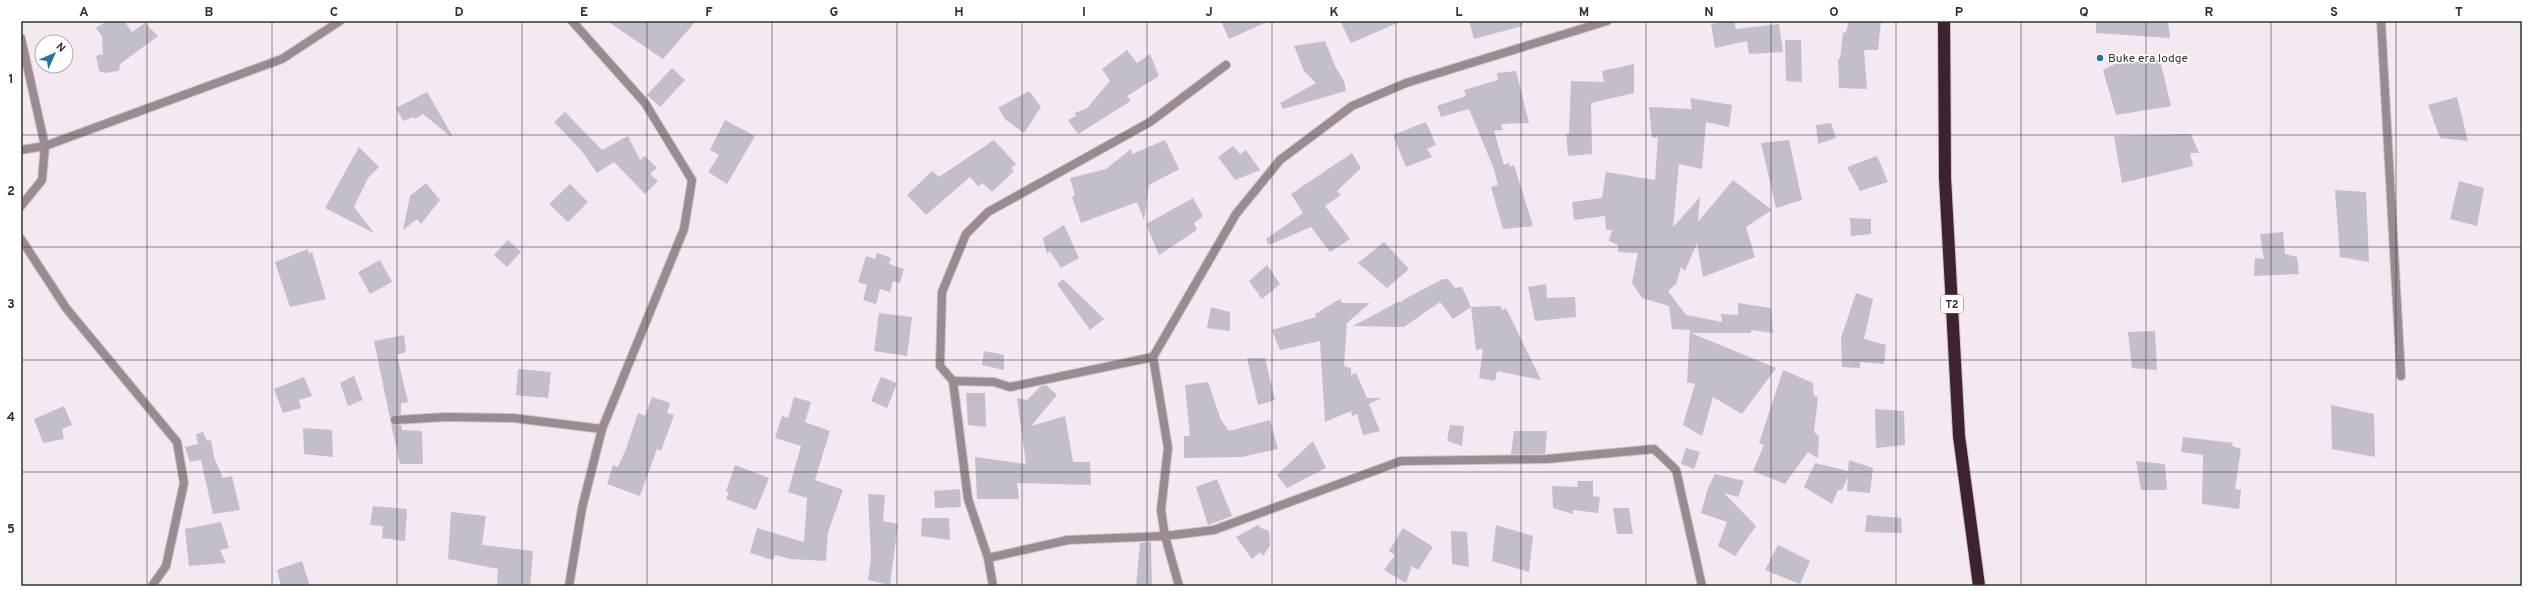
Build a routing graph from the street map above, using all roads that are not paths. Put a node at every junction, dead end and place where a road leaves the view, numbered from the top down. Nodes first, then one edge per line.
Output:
1 (340, 21) edge
2 (572, 21) edge
3 (1607, 21) edge
4 (1944, 21) edge
5 (2381, 21) edge
6 (21, 38) edge
7 (1226, 65) dead end
8 (45, 146) junction
9 (21, 150) edge
10 (21, 206) edge
11 (21, 239) edge
12 (1153, 357) junction
13 (2401, 376) dead end
14 (953, 381) junction
15 (395, 420) dead end
16 (602, 429) junction
17 (1165, 536) junction
18 (988, 558) junction
19 (152, 586) edge
20 (569, 586) edge
21 (993, 586) edge
22 (1179, 586) edge
23 (1702, 586) edge
24 (1979, 586) edge

1 - 8 street
2 - 16 street
3 - 12 street
4 - 24 highway, T2
5 - 13 street
6 - 8 street
7 - 14 street
8 - 9 street
8 - 10 street
11 - 19 street
12 - 14 street
12 - 17 street
14 - 18 street
15 - 16 street
16 - 20 street
17 - 18 street
17 - 22 street
17 - 23 street
18 - 21 street

